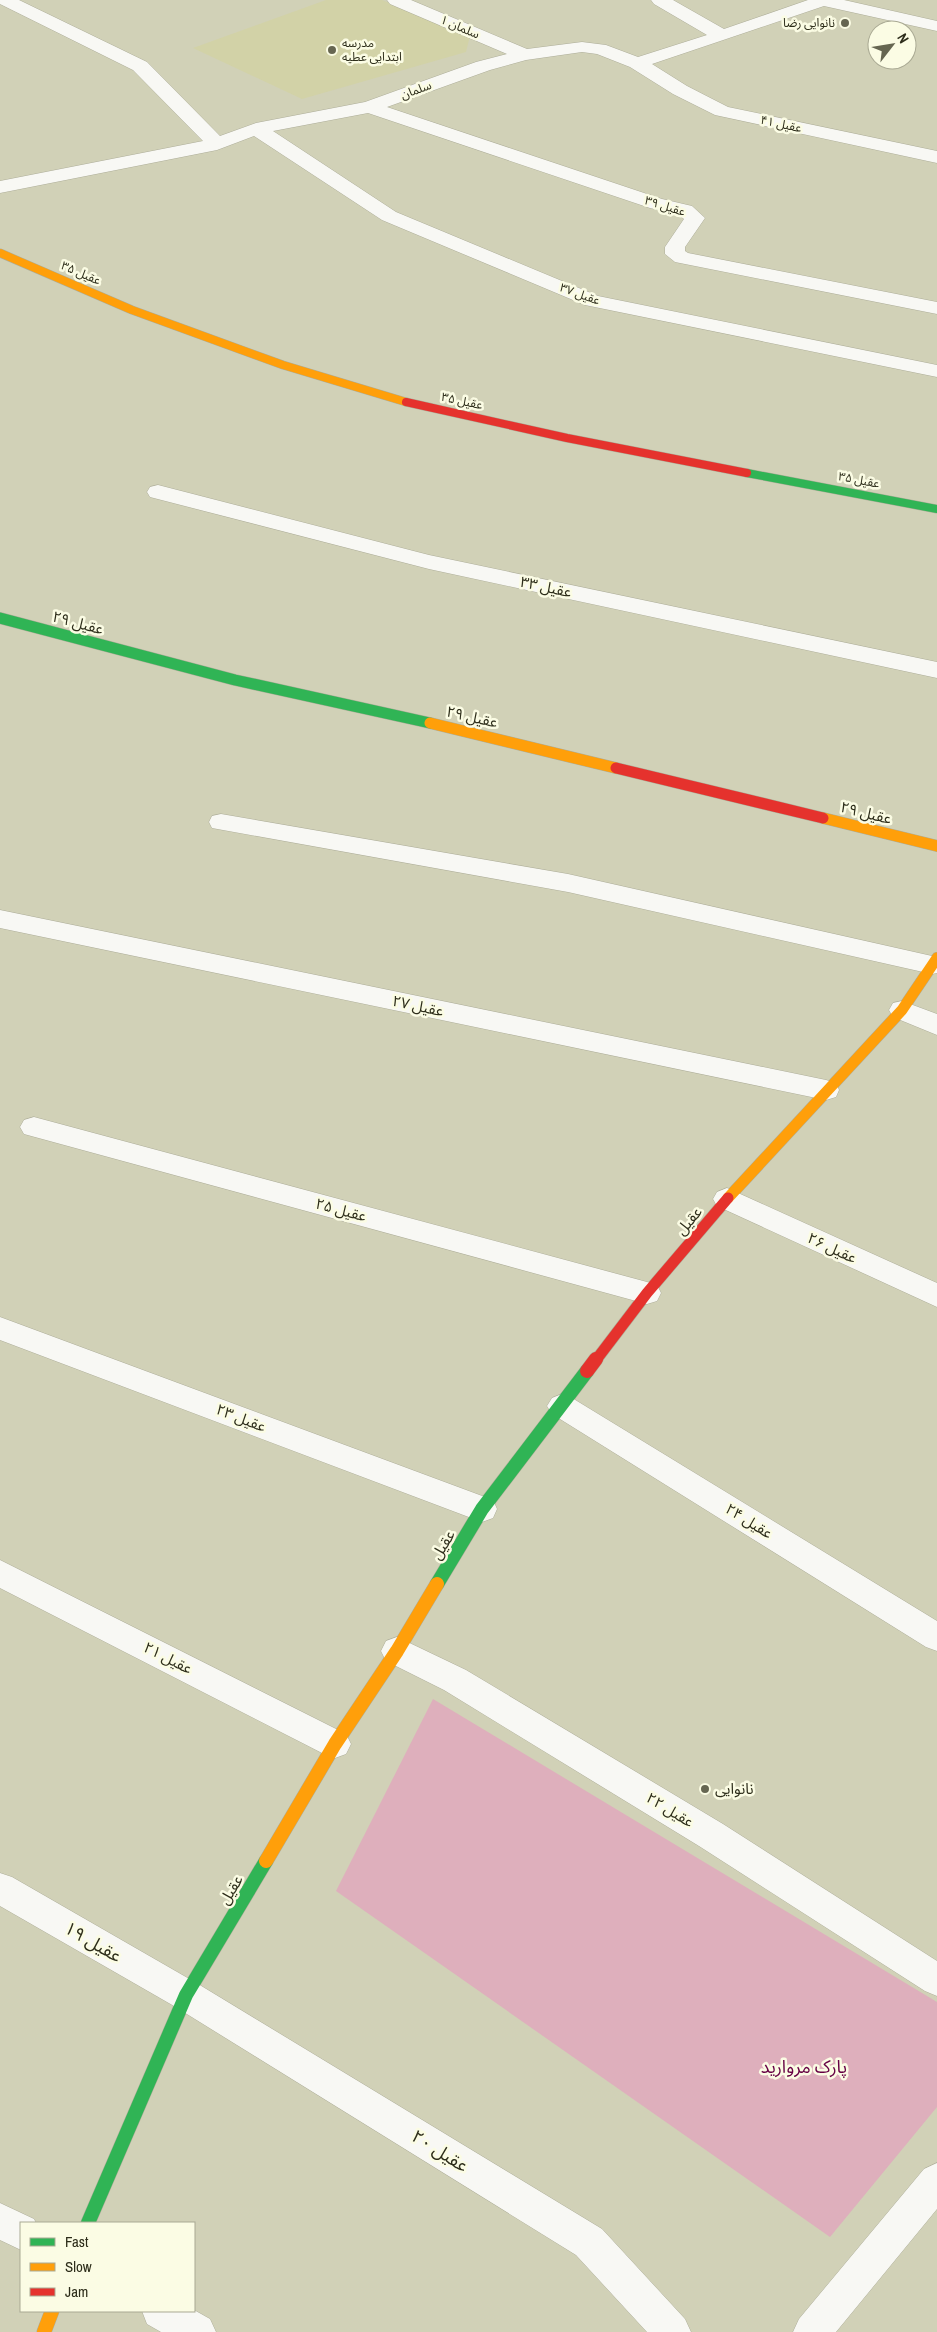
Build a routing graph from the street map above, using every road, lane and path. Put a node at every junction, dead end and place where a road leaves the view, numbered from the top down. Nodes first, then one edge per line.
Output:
1 (5, 0) edge
2 (660, 0) edge
3 (405, 1) edge
4 (822, 1) edge
5 (937, 26) edge
6 (722, 36) junction
7 (525, 55) junction
8 (637, 63) junction
9 (369, 107) junction
10 (256, 130) junction
11 (217, 144) junction
12 (937, 157) edge
13 (0, 187) edge
14 (0, 253) edge
15 (937, 308) edge
16 (937, 371) edge
17 (158, 492) dead end
18 (937, 509) edge
19 (0, 618) edge
20 (937, 670) edge
21 (221, 822) dead end
22 (937, 846) edge
23 (4, 927) edge
24 (934, 962) edge
25 (902, 1010) junction
26 (937, 1025) edge
27 (826, 1090) junction
28 (34, 1128) dead end
29 (727, 1199) junction
30 (648, 1293) junction
31 (937, 1296) edge
32 (0, 1328) edge
33 (562, 1406) junction
34 (482, 1508) junction
35 (0, 1573) edge
36 (937, 1637) edge
37 (397, 1651) junction
38 (336, 1744) junction
39 (0, 1888) edge
40 (937, 1980) edge
41 (186, 1995) junction
42 (937, 2180) edge
43 (0, 2220) edge
44 (88, 2222) edge
45 (20, 2231) edge
46 (52, 2312) edge
47 (162, 2312) edge
48 (44, 2332) edge
49 (196, 2332) edge
50 (672, 2332) edge
51 (812, 2332) edge

1 - 11 street
2 - 6 street
3 - 7 street, سلمان ۱
4 - 5 street
4 - 6 street
6 - 8 street
7 - 8 street, سلمان
7 - 9 street, سلمان
8 - 12 street, عقیل ۴۱
9 - 10 street, سلمان
9 - 15 street, عقیل ۳۹
10 - 11 street, سلمان
10 - 16 street, عقیل ۳۷
11 - 13 street, سلمان
14 - 18 street, عقیل ۳۵
17 - 20 street, عقیل ۳۳
19 - 22 street, عقیل ۲۹
21 - 24 street
23 - 27 street, عقیل ۲۷
24 - 25 street, عقیل
25 - 26 street
25 - 27 street, عقیل
27 - 29 street, عقیل
28 - 30 street, عقیل ۲۵
29 - 30 street, عقیل
29 - 31 street, عقیل ۲۶
30 - 33 street, عقیل
32 - 34 street, عقیل ۲۳
33 - 34 street, عقیل
33 - 36 street, عقیل ۲۴
34 - 37 street, عقیل
35 - 38 street, عقیل ۲۱
37 - 38 street, عقیل
37 - 40 street, عقیل ۲۲
38 - 41 street, عقیل
39 - 41 street, عقیل ۱۹
41 - 44 street, عقیل
41 - 50 street, عقیل ۲۰
42 - 51 street
43 - 45 street
46 - 48 street
47 - 49 street

